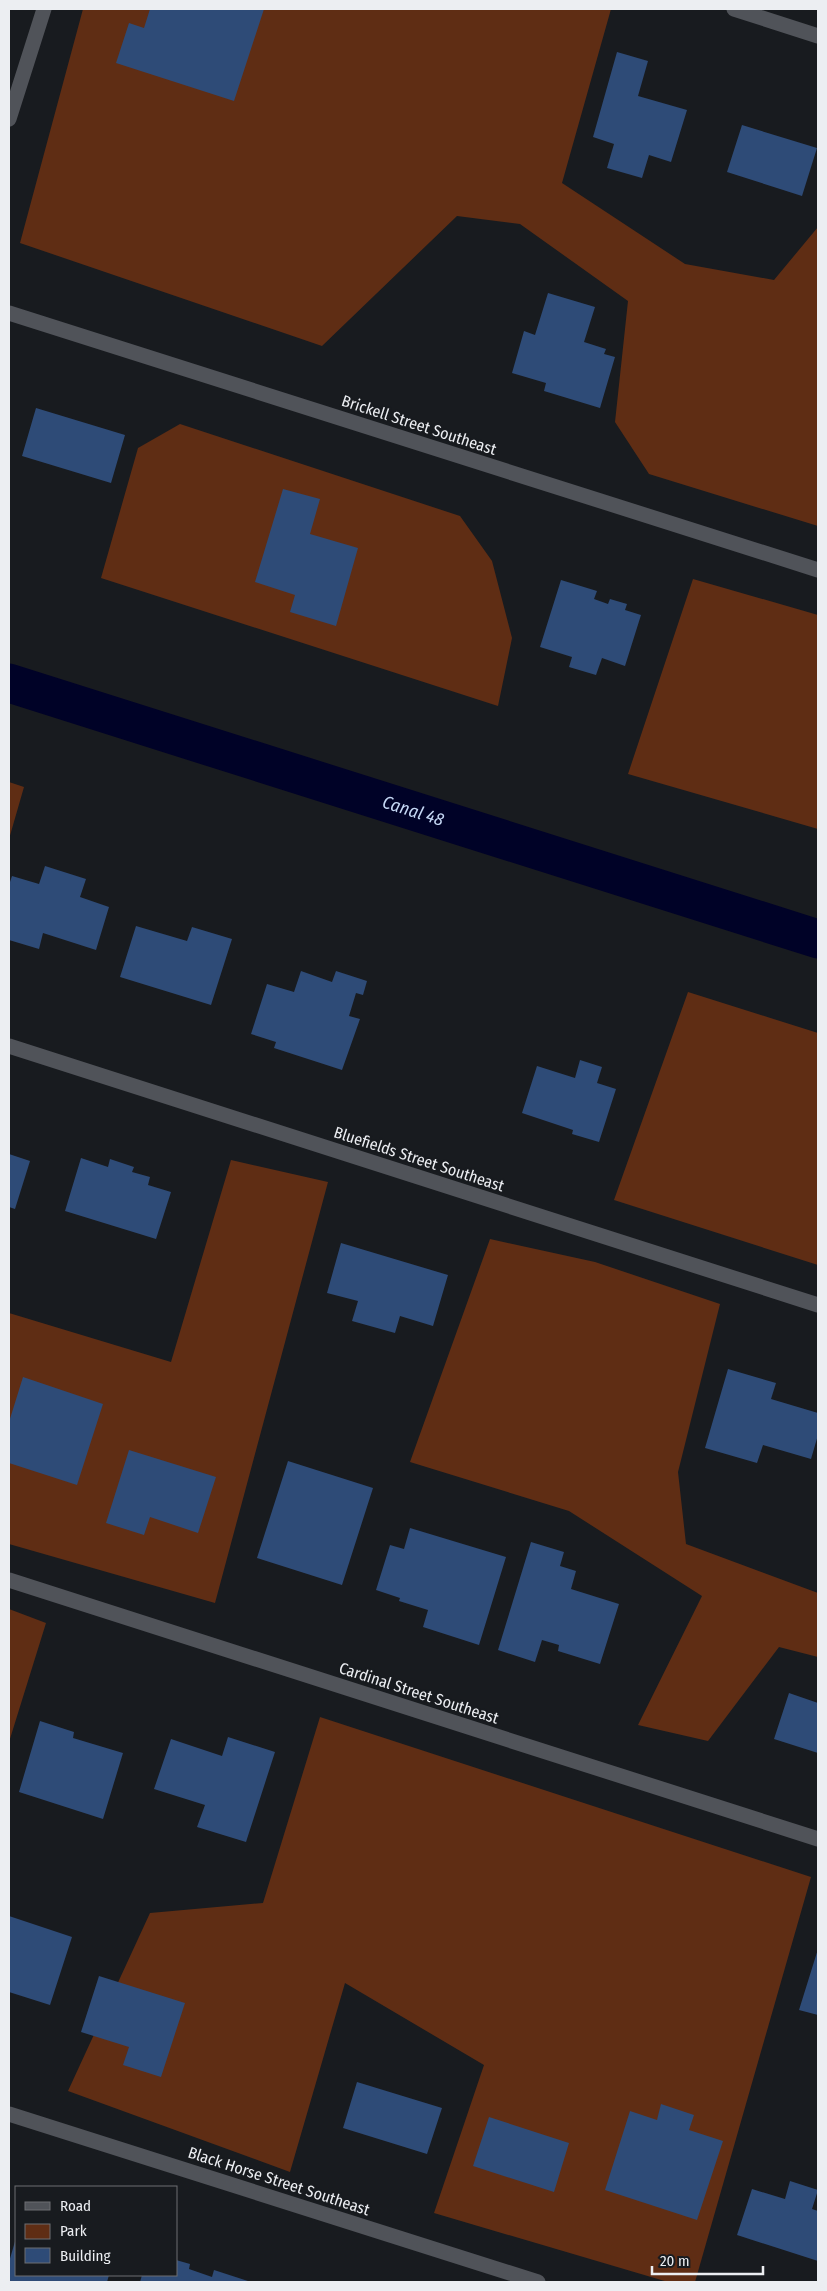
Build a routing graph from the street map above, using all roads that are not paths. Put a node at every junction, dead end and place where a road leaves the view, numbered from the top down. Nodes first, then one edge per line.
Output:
1 (44, 9) edge
2 (734, 9) edge
3 (818, 36) edge
4 (9, 119) edge
5 (9, 313) edge
6 (818, 570) edge
7 (9, 1046) edge
8 (818, 1305) edge
9 (9, 1580) edge
10 (818, 1839) edge
11 (9, 2114) edge
12 (538, 2282) edge

1 - 4 street
2 - 3 street
5 - 6 street, Brickell Street Southeast
7 - 8 street, Bluefields Street Southeast
9 - 10 street, Cardinal Street Southeast
11 - 12 street, Black Horse Street Southeast

